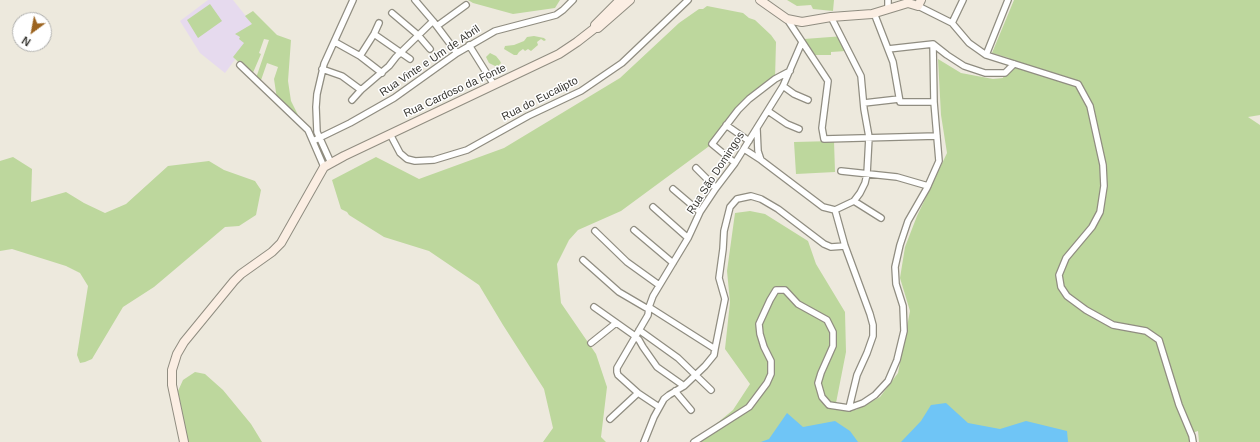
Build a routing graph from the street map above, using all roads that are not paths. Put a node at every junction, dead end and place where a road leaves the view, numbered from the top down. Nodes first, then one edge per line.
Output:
1 (353, 0) edge
2 (574, 0) edge
3 (620, 0) edge
4 (630, 0) edge
5 (688, 0) edge
6 (963, 0) edge
7 (1008, 0) edge
8 (416, 1) edge
9 (764, 1) edge
10 (920, 3) edge
11 (466, 4) dead end
12 (888, 4) edge
13 (392, 12) dead end
14 (874, 13) junction
15 (831, 17) junction
16 (787, 19) junction
17 (433, 21) junction
18 (379, 23) dead end
19 (952, 23) junction
20 (437, 26) junction
21 (594, 28) junction
22 (374, 34) junction
23 (418, 35) junction
24 (335, 42) junction
25 (802, 42) junction
26 (933, 44) junction
27 (469, 45) junction
28 (430, 49) dead end
29 (888, 49) junction
30 (401, 53) junction
31 (457, 53) junction
32 (986, 55) junction
33 (360, 56) junction
34 (410, 59) dead end
35 (1014, 64) junction
36 (240, 65) dead end
37 (322, 70) junction
38 (790, 71) junction
39 (382, 73) junction
40 (494, 85) junction
41 (783, 86) junction
42 (361, 90) junction
43 (899, 99) junction
44 (352, 100) dead end
45 (808, 100) dead end
46 (864, 102) junction
47 (934, 102) junction
48 (768, 111) junction
49 (726, 125) junction
50 (757, 128) junction
51 (799, 129) dead end
52 (390, 134) junction
53 (937, 136) junction
54 (869, 137) junction
55 (320, 138) junction
56 (313, 141) junction
57 (749, 141) junction
58 (744, 149) junction
59 (761, 160) junction
60 (735, 164) junction
61 (326, 167) junction
62 (696, 168) dead end
63 (841, 171) dead end
64 (867, 174) junction
65 (928, 186) junction
66 (716, 188) junction
67 (673, 189) dead end
68 (854, 201) junction
69 (653, 206) dead end
70 (835, 210) junction
71 (700, 212) junction
72 (881, 218) dead end
73 (634, 230) dead end
74 (595, 231) dead end
75 (688, 238) junction
76 (845, 246) junction
77 (583, 260) dead end
78 (673, 263) junction
79 (659, 285) junction
80 (594, 307) dead end
81 (648, 308) junction
82 (616, 323) junction
83 (639, 330) junction
84 (635, 336) junction
85 (591, 343) dead end
86 (715, 349) junction
87 (696, 375) junction
88 (684, 386) junction
89 (710, 390) dead end
90 (675, 391) junction
91 (638, 393) junction
92 (659, 407) junction
93 (849, 408) junction
94 (691, 410) dead end
95 (610, 419) dead end
96 (184, 442) edge
97 (644, 442) edge
98 (694, 442) edge
99 (1193, 442) edge

1 - 24 street
2 - 27 street, Rua Vinte e Um de Abril
3 - 21 main road, Rua Cardoso da Fonte
4 - 21 main road, Rua Cardoso da Fonte
5 - 52 street, Rua do Eucalipto
6 - 19 street
7 - 32 street
8 - 17 street
9 - 16 main road
10 - 12 main road
10 - 19 street
11 - 20 street
12 - 14 main road
13 - 23 street
14 - 15 main road
14 - 29 street
15 - 16 main road
15 - 46 street
16 - 25 street
17 - 20 street
17 - 23 street
18 - 22 street
19 - 32 street
20 - 31 street
21 - 40 main road, Rua Cardoso da Fonte
22 - 30 street
22 - 33 street
23 - 28 street
23 - 30 street
24 - 33 street
24 - 37 street
25 - 38 street, Rua São Domingos
25 - 54 street
26 - 29 street
26 - 35 street
26 - 47 street
27 - 31 street, Rua Vinte e Um de Abril
27 - 40 street
29 - 43 street
30 - 34 street
30 - 39 street
31 - 55 street, Rua Vinte e Um de Abril
32 - 35 street
33 - 39 street
35 - 99 street
36 - 56 street
37 - 42 street
37 - 55 street
38 - 41 street, Rua São Domingos
38 - 49 street
39 - 42 street
40 - 52 main road, Rua Cardoso da Fonte
41 - 45 street
41 - 48 street, Rua São Domingos
42 - 44 street
43 - 46 street
43 - 47 street
46 - 54 street
47 - 53 street
48 - 50 street, Rua São Domingos
48 - 51 street
49 - 57 street
49 - 60 street
50 - 57 street, Rua São Domingos
50 - 59 street
52 - 61 main road, Rua Cardoso da Fonte
53 - 54 street
53 - 65 street
54 - 64 street
55 - 56 street, Rua Vinte e Um de Abril
55 - 61 street
56 - 61 street
57 - 58 street, Rua São Domingos
58 - 59 street
58 - 60 street, Rua São Domingos
59 - 70 street
60 - 66 street, Rua São Domingos
61 - 96 main road
62 - 66 street
63 - 64 street
64 - 65 street
64 - 68 street
65 - 93 street
66 - 71 street, Rua São Domingos
67 - 71 street
68 - 70 street
68 - 72 street
69 - 75 street
70 - 76 street
71 - 75 street, Rua São Domingos
73 - 78 street
74 - 79 street
75 - 78 street, Rua São Domingos
76 - 86 street
76 - 93 street
77 - 81 street
78 - 79 street, Rua São Domingos
79 - 81 street, Rua São Domingos
80 - 82 street
81 - 83 street, Rua São Domingos
81 - 86 street
82 - 84 street
82 - 85 street
83 - 84 street, Rua São Domingos
83 - 87 street
84 - 88 street
84 - 91 street, Rua São Domingos
86 - 87 street
87 - 88 street
87 - 89 street
88 - 90 street
90 - 92 street
90 - 94 street
91 - 92 street
91 - 95 street
92 - 97 street
93 - 98 street

